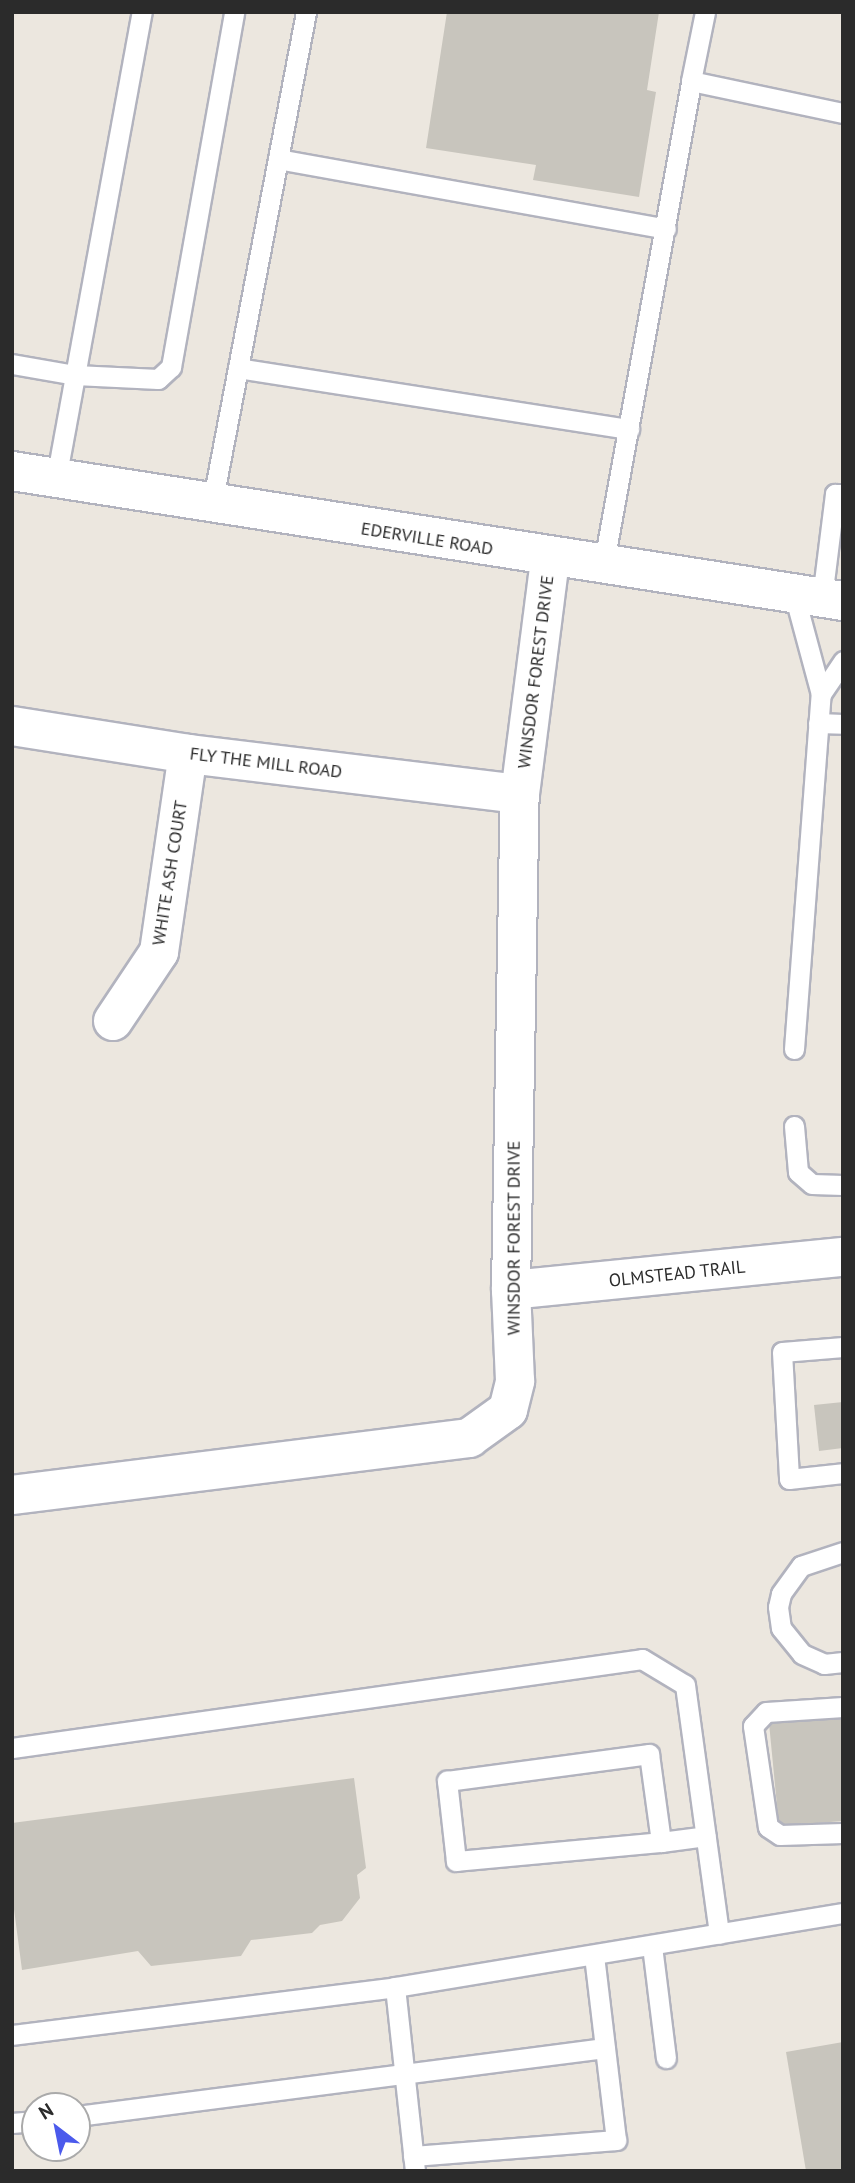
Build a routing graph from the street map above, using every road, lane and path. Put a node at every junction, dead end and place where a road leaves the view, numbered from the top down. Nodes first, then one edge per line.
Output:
1 (142, 12) edge
2 (234, 12) edge
3 (306, 12) edge
4 (705, 12) edge
5 (691, 81) junction
6 (843, 113) edge
7 (278, 159) junction
8 (666, 229) junction
9 (12, 364) edge
10 (238, 368) junction
11 (75, 375) junction
12 (629, 429) junction
13 (12, 471) edge
14 (56, 479) junction
15 (843, 494) edge
16 (212, 504) junction
17 (550, 559) junction
18 (603, 567) junction
19 (820, 598) edge
20 (843, 661) edge
21 (821, 694) junction
22 (818, 723) junction
23 (843, 724) edge
24 (12, 726) edge
25 (188, 754) junction
26 (520, 794) junction
27 (113, 1021) dead end
28 (794, 1049) dead end
29 (794, 1126) dead end
30 (843, 1185) edge
31 (843, 1257) edge
32 (511, 1290) junction
33 (843, 1347) edge
34 (843, 1473) edge
35 (12, 1494) edge
36 (843, 1552) edge
37 (843, 1662) edge
38 (843, 1707) edge
39 (12, 1748) edge
40 (843, 1833) edge
41 (706, 1836) junction
42 (661, 1842) junction
43 (843, 1913) edge
44 (719, 1934) junction
45 (652, 1946) junction
46 (594, 1955) junction
47 (395, 1987) junction
48 (12, 2035) edge
49 (605, 2048) junction
50 (666, 2058) dead end
51 (405, 2077) junction
52 (91, 2114) edge
53 (414, 2164) edge

1 - 11 lane
2 - 11 lane
3 - 7 lane
4 - 5 lane
5 - 6 lane
5 - 8 lane
7 - 8 lane
7 - 10 lane
8 - 12 lane
9 - 11 lane
10 - 12 lane
10 - 16 lane
11 - 14 lane
12 - 18 lane
13 - 14 street, EDERVILLE ROAD
14 - 16 street, EDERVILLE ROAD
15 - 19 lane
16 - 17 street, EDERVILLE ROAD
17 - 18 street, EDERVILLE ROAD
17 - 26 street, WINSDOR FOREST DRIVE
18 - 19 street, EDERVILLE ROAD
19 - 21 lane
20 - 21 lane
21 - 22 lane
22 - 23 lane
22 - 28 lane
24 - 25 street, FLY THE MILL ROAD
25 - 26 street, FLY THE MILL ROAD
25 - 27 street, WHITE ASH COURT
26 - 32 street, WINSDOR FOREST DRIVE
29 - 30 lane
31 - 32 street, OLMSTEAD TRAIL
32 - 35 street, WINSDOR FOREST DRIVE
33 - 34 lane
36 - 37 lane
38 - 40 lane
39 - 41 lane
41 - 42 lane
41 - 44 lane
42 - 42 lane
43 - 44 lane
44 - 45 lane
45 - 46 lane
45 - 50 lane
46 - 47 lane
46 - 49 lane
47 - 48 lane
47 - 51 lane
49 - 51 lane
49 - 53 lane
51 - 52 lane
51 - 53 lane

